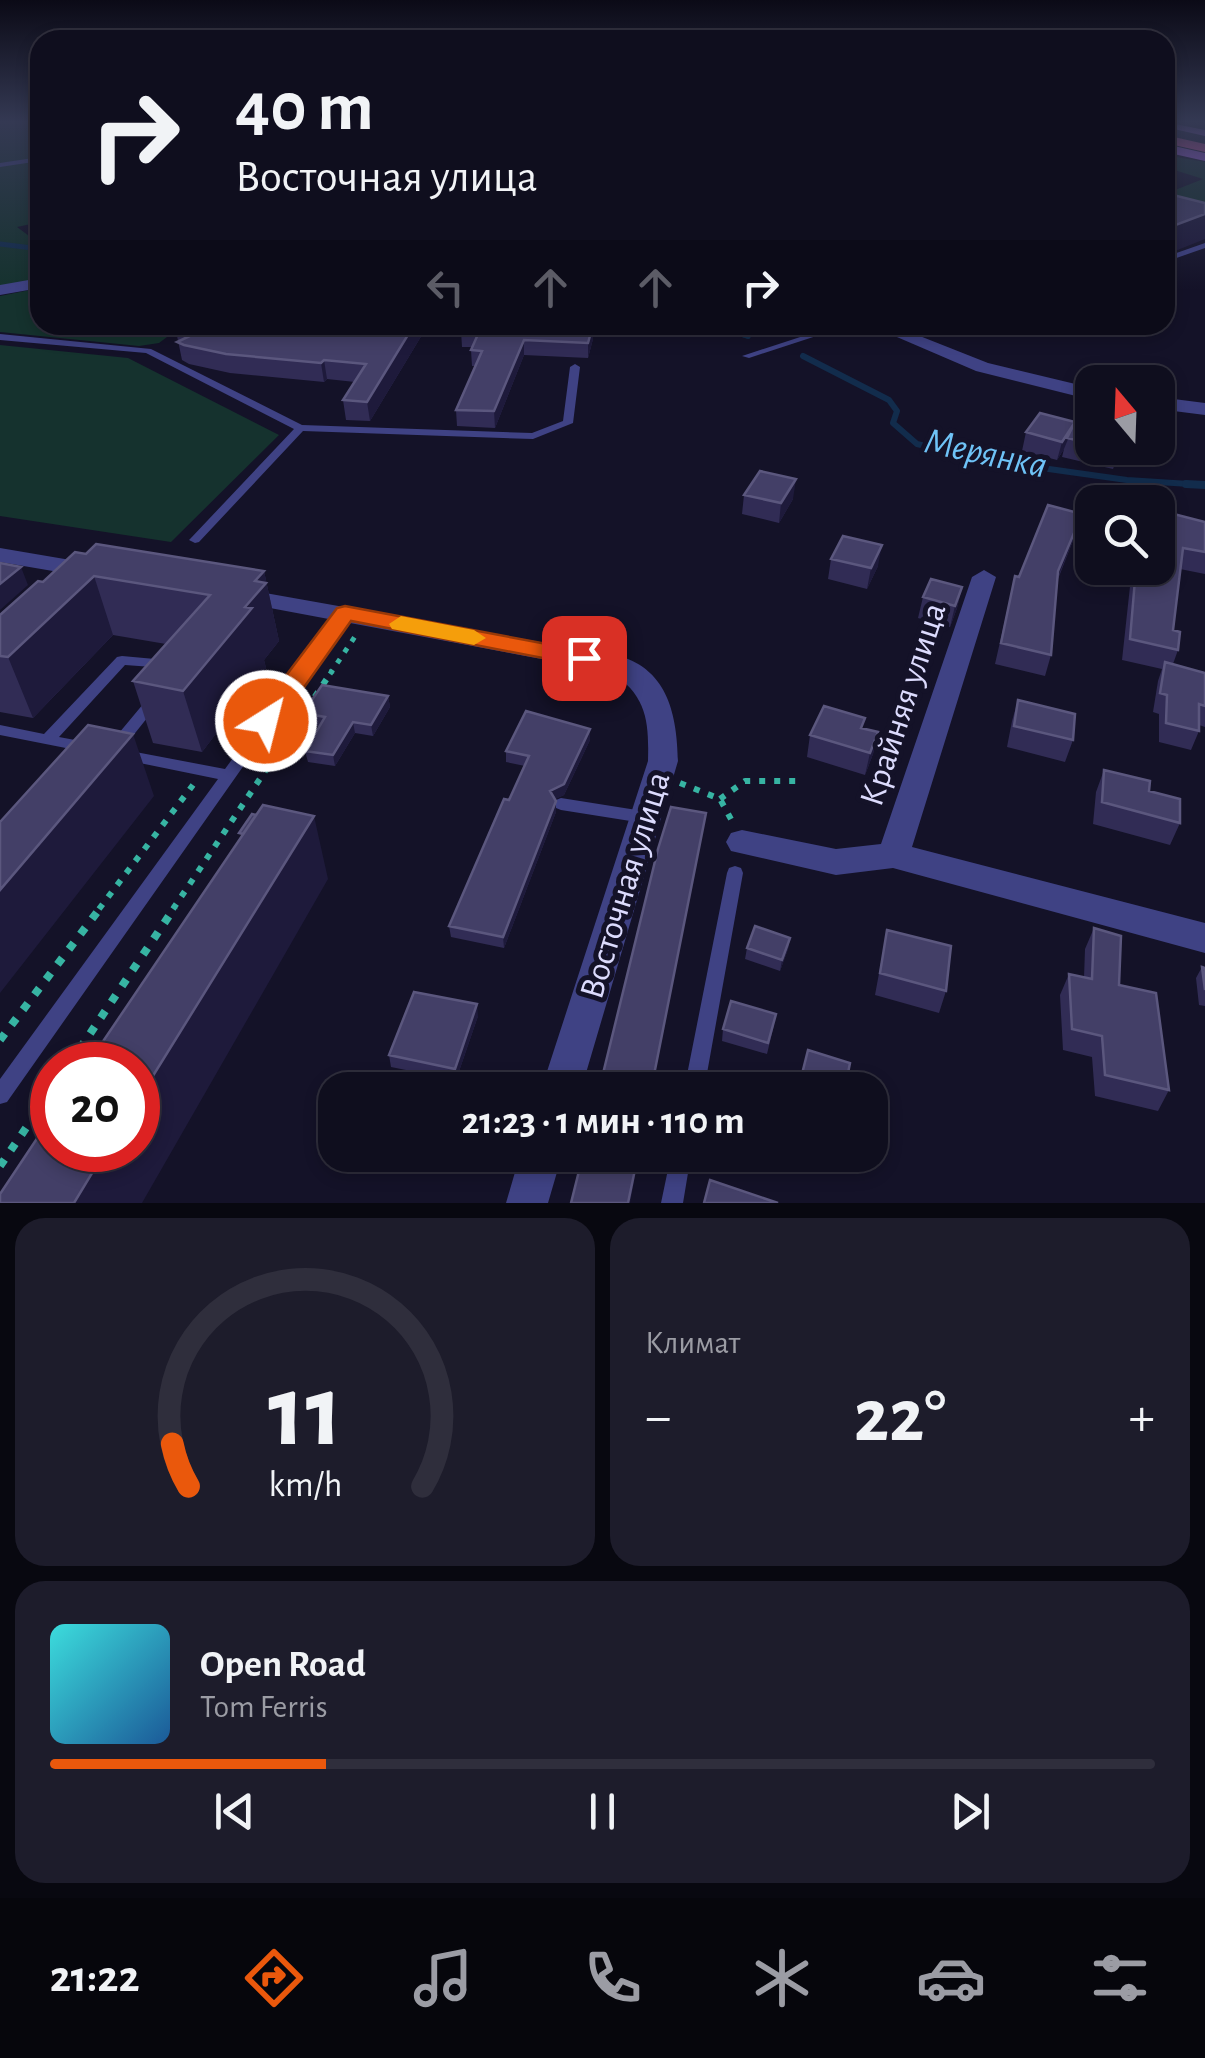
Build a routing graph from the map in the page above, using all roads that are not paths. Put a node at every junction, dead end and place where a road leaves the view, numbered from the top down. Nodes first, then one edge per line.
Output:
1 (1205, 244) edge
2 (1175, 256) edge
3 (30, 284) edge
4 (0, 290) edge
5 (814, 335) edge
6 (903, 335) edge
7 (0, 337) edge
8 (746, 356) dead end
9 (576, 367) dead end
10 (1075, 390) edge
11 (1175, 405) edge
12 (1205, 410) edge
13 (300, 428) junction
14 (195, 540) dead end
15 (0, 555) edge
16 (122, 576) edge
17 (984, 576) dead end
18 (215, 591) edge
19 (357, 615) junction
20 (0, 730) edge
21 (48, 740) junction
22 (111, 752) junction
23 (227, 775) junction
24 (561, 804) dead end
25 (645, 818) junction
26 (893, 855) junction
27 (738, 858) joint
28 (1205, 938) edge
29 (567, 1072) edge
30 (697, 1072) edge
31 (0, 1095) edge
32 (537, 1172) edge
33 (678, 1172) edge
34 (527, 1203) edge
35 (672, 1203) edge

1 - 2 lane
3 - 4 street
5 - 8 lane
6 - 10 street
7 - 13 lane
9 - 13 lane
11 - 12 street
13 - 14 lane
15 - 16 street
17 - 26 street, Крайняя улица
18 - 19 street, Восточная улица
19 - 23 lane
19 - 25 street, Восточная улица
20 - 21 lane
21 - 22 lane
21 - 22 lane
22 - 23 lane
23 - 31 lane
24 - 25 lane
25 - 29 street, Восточная улица
26 - 27 street
26 - 28 street
27 - 30 lane
32 - 34 street
33 - 35 lane

